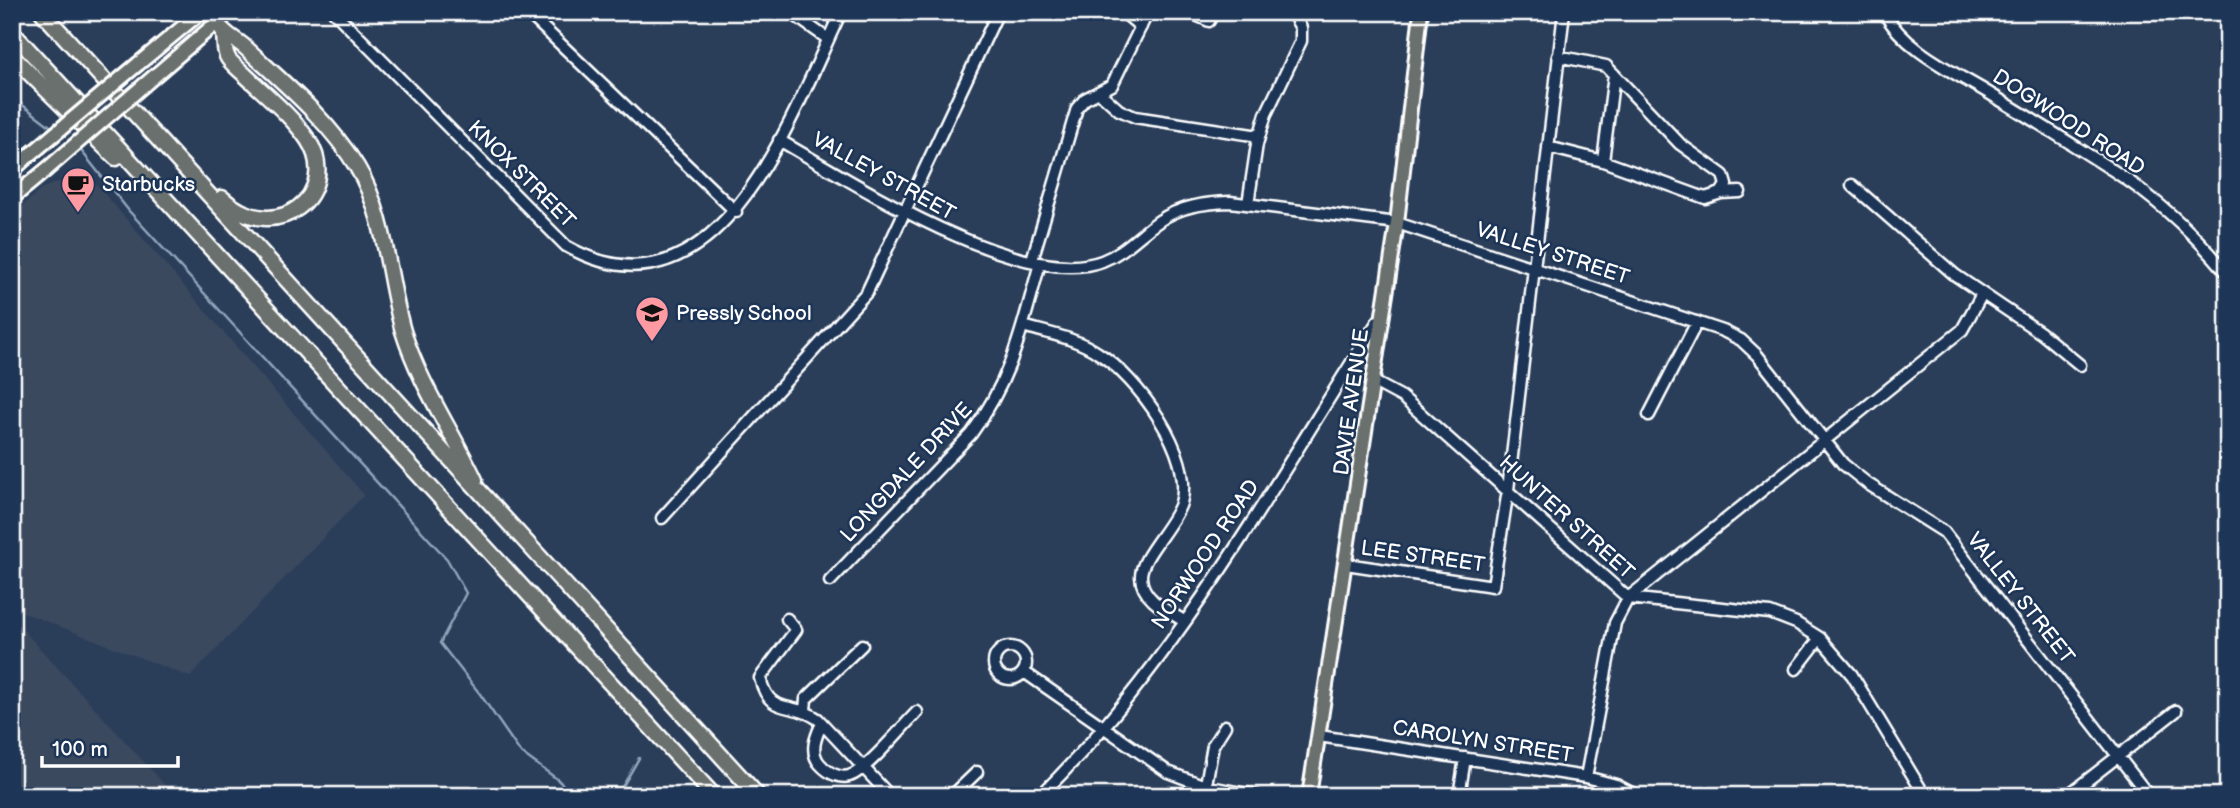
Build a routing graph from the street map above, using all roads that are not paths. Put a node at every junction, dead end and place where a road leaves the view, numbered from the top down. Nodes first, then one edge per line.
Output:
1 (41, 12) edge
2 (201, 12) edge
3 (229, 12) edge
4 (334, 12) edge
5 (527, 12) edge
6 (790, 12) edge
7 (841, 12) edge
8 (998, 12) edge
9 (1123, 12) edge
10 (1148, 12) edge
11 (1189, 12) edge
12 (1213, 12) edge
13 (1293, 12) edge
14 (1421, 12) edge
15 (1564, 12) edge
16 (1884, 12) edge
17 (216, 23) edge
18 (1141, 27) junction
19 (12, 32) edge
20 (828, 39) junction
21 (12, 56) edge
22 (1558, 56) junction
23 (82, 57) junction
24 (1614, 74) junction
25 (1100, 93) junction
26 (1259, 136) junction
27 (779, 140) junction
28 (1548, 146) junction
29 (1603, 161) junction
30 (12, 171) edge
31 (1852, 185) dead end
32 (1740, 192) dead end
33 (1721, 193) junction
34 (12, 198) edge
35 (1248, 204) junction
36 (736, 212) junction
37 (906, 213) junction
38 (1397, 223) junction
39 (1036, 261) junction
40 (1535, 267) junction
41 (231, 270) junction
42 (2228, 274) edge
43 (1982, 295) junction
44 (1382, 322) junction
45 (1697, 322) junction
46 (1023, 326) junction
47 (2080, 365) dead end
48 (1374, 382) junction
49 (1649, 415) dead end
50 (1823, 439) junction
51 (1508, 490) junction
52 (482, 494) junction
53 (662, 518) dead end
54 (1346, 564) junction
55 (830, 582) dead end
56 (1628, 598) junction
57 (787, 619) dead end
58 (1184, 621) junction
59 (1819, 638) junction
60 (862, 645) dead end
61 (1796, 669) dead end
62 (1024, 672) dead end
63 (805, 710) junction
64 (2176, 711) dead end
65 (917, 712) dead end
66 (822, 723) junction
67 (1225, 726) dead end
68 (1104, 728) junction
69 (1319, 736) junction
70 (2119, 755) junction
71 (1465, 758) junction
72 (862, 766) junction
73 (977, 772) dead end
74 (1586, 777) junction
75 (1204, 791) edge
76 (714, 796) edge
77 (758, 796) edge
78 (890, 796) edge
79 (952, 796) edge
80 (1040, 796) edge
81 (1258, 796) edge
82 (1309, 796) edge
83 (1459, 796) edge
84 (1637, 796) edge
85 (1924, 796) edge
86 (2067, 796) edge
87 (2150, 796) edge

1 - 23 highway
2 - 30 main road, bridge
3 - 17 main road
4 - 36 street, KNOX STREET
5 - 36 street
6 - 20 street
7 - 20 street, KNOX STREET
8 - 37 street
9 - 18 street
10 - 18 street, LONGDALE DRIVE
11 - 12 street
13 - 26 street
14 - 38 main road, DAVIE AVENUE
15 - 22 street
16 - 42 street, DOGWOOD ROAD
17 - 23 highway
17 - 34 main road, bridge
17 - 52 highway
18 - 25 street, LONGDALE DRIVE
19 - 41 highway
20 - 27 street, KNOX STREET
21 - 41 highway
22 - 24 street
22 - 28 street
23 - 52 highway
24 - 29 street
24 - 33 street
25 - 26 street
25 - 39 street, LONGDALE DRIVE
26 - 35 street
27 - 36 street, KNOX STREET
27 - 37 street, VALLEY STREET
28 - 29 street
28 - 40 street
29 - 33 street
31 - 43 street
32 - 33 street
35 - 38 street, VALLEY STREET
35 - 39 street, VALLEY STREET
37 - 39 street, VALLEY STREET
37 - 53 street
38 - 40 street, VALLEY STREET
38 - 44 main road, DAVIE AVENUE
39 - 46 street, LONGDALE DRIVE
40 - 45 street, VALLEY STREET
40 - 51 street
41 - 76 highway
43 - 47 street
43 - 50 street
44 - 48 main road, DAVIE AVENUE
44 - 58 street, NORWOOD ROAD
45 - 49 street
45 - 50 street, VALLEY STREET
46 - 55 street, LONGDALE DRIVE
46 - 58 street
48 - 51 street, HUNTER STREET
48 - 54 main road, DAVIE AVENUE
50 - 56 street
50 - 70 street, VALLEY STREET
51 - 54 street, LEE STREET
51 - 56 street, HUNTER STREET
52 - 77 highway
54 - 69 main road, DAVIE AVENUE
56 - 59 street, HUNTER STREET
56 - 74 street
57 - 63 street
58 - 68 street, NORWOOD ROAD
59 - 61 street
59 - 85 street, HUNTER STREET
60 - 63 street
62 - 68 street
63 - 66 street
64 - 70 street
65 - 72 street
66 - 72 street
66 - 72 street
67 - 75 street
68 - 75 street
68 - 80 street, NORWOOD ROAD
69 - 71 street, CAROLYN STREET
69 - 82 main road, DAVIE AVENUE
70 - 86 street
70 - 87 street, VALLEY STREET
71 - 74 street, CAROLYN STREET
71 - 83 street
72 - 78 street
73 - 79 street
74 - 84 street, CAROLYN STREET
75 - 81 street

